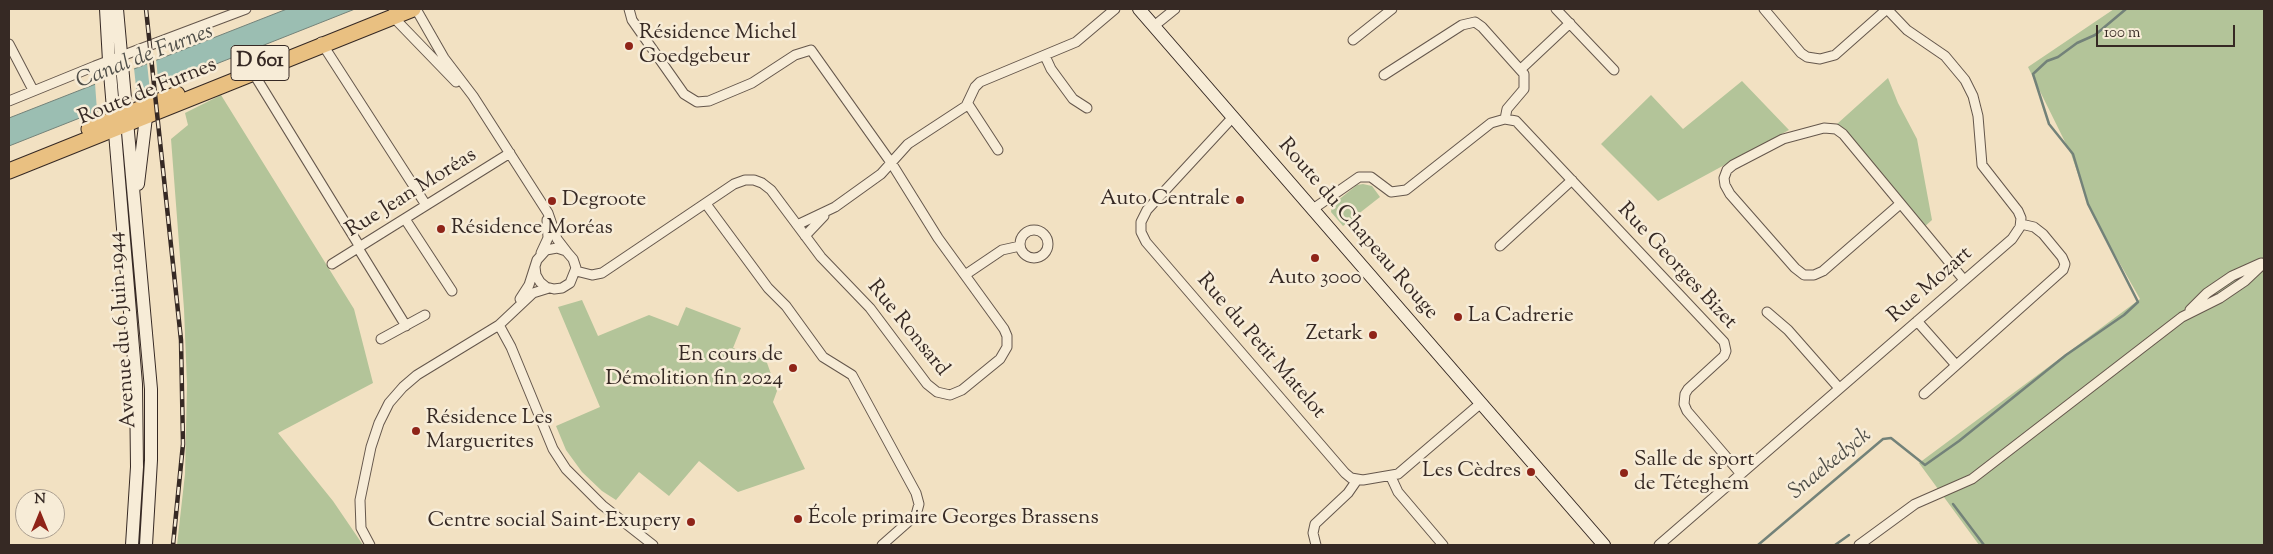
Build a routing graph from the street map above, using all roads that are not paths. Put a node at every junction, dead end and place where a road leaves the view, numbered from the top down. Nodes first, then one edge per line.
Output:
1 (106, 9) edge
2 (118, 9) edge
3 (246, 9) edge
4 (415, 9) edge
5 (629, 9) edge
6 (1115, 9) edge
7 (1139, 9) edge
8 (1175, 9) edge
9 (1392, 9) edge
10 (1556, 9) edge
11 (1764, 9) edge
12 (1887, 9) edge
13 (394, 12) edge
14 (1570, 23) junction
15 (1154, 26) junction
16 (1353, 40) dead end
17 (321, 42) junction
18 (9, 44) edge
19 (1045, 56) junction
20 (122, 61) junction
21 (109, 66) junction
22 (1521, 69) junction
23 (251, 70) junction
24 (1614, 70) dead end
25 (1384, 75) dead end
26 (33, 90) junction
27 (9, 101) edge
28 (968, 104) junction
29 (479, 105) junction
30 (1087, 108) dead end
31 (146, 117) junction
32 (1234, 117) junction
33 (1505, 119) junction
34 (121, 121) junction
35 (998, 150) dead end
36 (510, 153) junction
37 (9, 162) edge
38 (892, 164) junction
39 (9, 171) edge
40 (1572, 180) junction
41 (136, 204) junction
42 (706, 204) junction
43 (1900, 204) junction
44 (426, 205) junction
45 (543, 205) junction
46 (835, 207) junction
47 (1313, 209) junction
48 (405, 219) junction
49 (2021, 224) junction
50 (797, 225) junction
51 (805, 236) junction
52 (1020, 246) dead end
53 (1500, 246) dead end
54 (359, 247) junction
55 (567, 252) junction
56 (541, 254) junction
57 (2264, 262) edge
58 (332, 264) dead end
59 (535, 267) junction
60 (576, 271) junction
61 (965, 275) junction
62 (1964, 280) junction
63 (549, 288) junction
64 (452, 291) dead end
65 (1767, 312) dead end
66 (425, 315) dead end
67 (1917, 321) junction
68 (502, 322) junction
69 (406, 326) junction
70 (382, 339) dead end
71 (1956, 365) junction
72 (1839, 388) junction
73 (1924, 394) dead end
74 (1482, 403) junction
75 (1741, 474) junction
76 (1391, 477) junction
77 (1356, 480) junction
78 (132, 545) edge
79 (146, 545) edge
80 (370, 545) edge
81 (653, 545) edge
82 (882, 545) edge
83 (1316, 545) edge
84 (1443, 545) edge
85 (1604, 545) edge
86 (1659, 545) edge
87 (1859, 545) edge

1 - 21 main road
2 - 20 main road
3 - 20 street
4 - 13 main road, Route de Furnes / D 601
4 - 29 street
5 - 38 street, Rue Ronsard
6 - 19 street
7 - 15 main road, Route du Chapeau Rouge
8 - 15 street
9 - 16 street
10 - 14 street
11 - 12 street
12 - 49 street
13 - 17 main road, Route de Furnes / D 601
13 - 29 street
14 - 22 street
14 - 24 street
15 - 32 main road, Route du Chapeau Rouge
17 - 23 main road, Route de Furnes / D 601
17 - 44 street
18 - 26 street
19 - 28 street
19 - 30 street
20 - 21 street
20 - 34 main road
21 - 26 street
21 - 34 main road
22 - 25 street
22 - 33 street
23 - 31 main road, Route de Furnes / D 601
23 - 34 main road, Route de Furnes / D 601
23 - 54 street
26 - 27 street
28 - 35 street
28 - 38 street
29 - 36 street
31 - 34 main road, Route de Furnes / D 601
31 - 41 main road
32 - 47 main road, Route du Chapeau Rouge
32 - 77 street, Rue du Petit Matelot
33 - 40 street, Rue Georges Bizet
33 - 47 street
34 - 37 main road, Route de Furnes / D 601
34 - 39 main road, Route de Furnes / D 601
34 - 41 main road, Avenue du 6 Juin 1944
34 - 78 main road, Avenue du 6 Juin 1944
36 - 44 street, Rue Jean Moréas
36 - 45 street
38 - 46 street
38 - 61 street, Rue Ronsard
40 - 53 street
40 - 75 street, Rue Georges Bizet
41 - 79 main road, Avenue du 6 Juin 1944
42 - 50 street, Rue Ronsard
42 - 60 street, Rue Ronsard
42 - 82 street
43 - 43 street
43 - 62 street
44 - 48 street, Rue Jean Moréas
45 - 55 street
45 - 56 street
46 - 50 street
46 - 51 street
47 - 74 main road, Route du Chapeau Rouge
48 - 54 street, Rue Jean Moréas
48 - 64 street
49 - 62 street, Rue Mozart
49 - 71 street
50 - 51 street, Rue Ronsard
51 - 61 street, Rue Ronsard
52 - 61 street
54 - 58 street, Rue Jean Moréas
54 - 69 street
55 - 56 street
55 - 60 street
56 - 59 street
57 - 87 street
59 - 63 street
59 - 68 street
60 - 63 street
62 - 67 street, Rue Mozart
63 - 68 street
65 - 72 street
66 - 69 street
67 - 71 street
67 - 72 street, Rue Mozart
68 - 80 street
68 - 81 street
69 - 70 street
71 - 73 street
72 - 75 street, Rue Mozart
74 - 76 street
74 - 85 main road, Route du Chapeau Rouge
75 - 86 street, Rue Mozart
76 - 77 street
76 - 84 street
77 - 83 street

